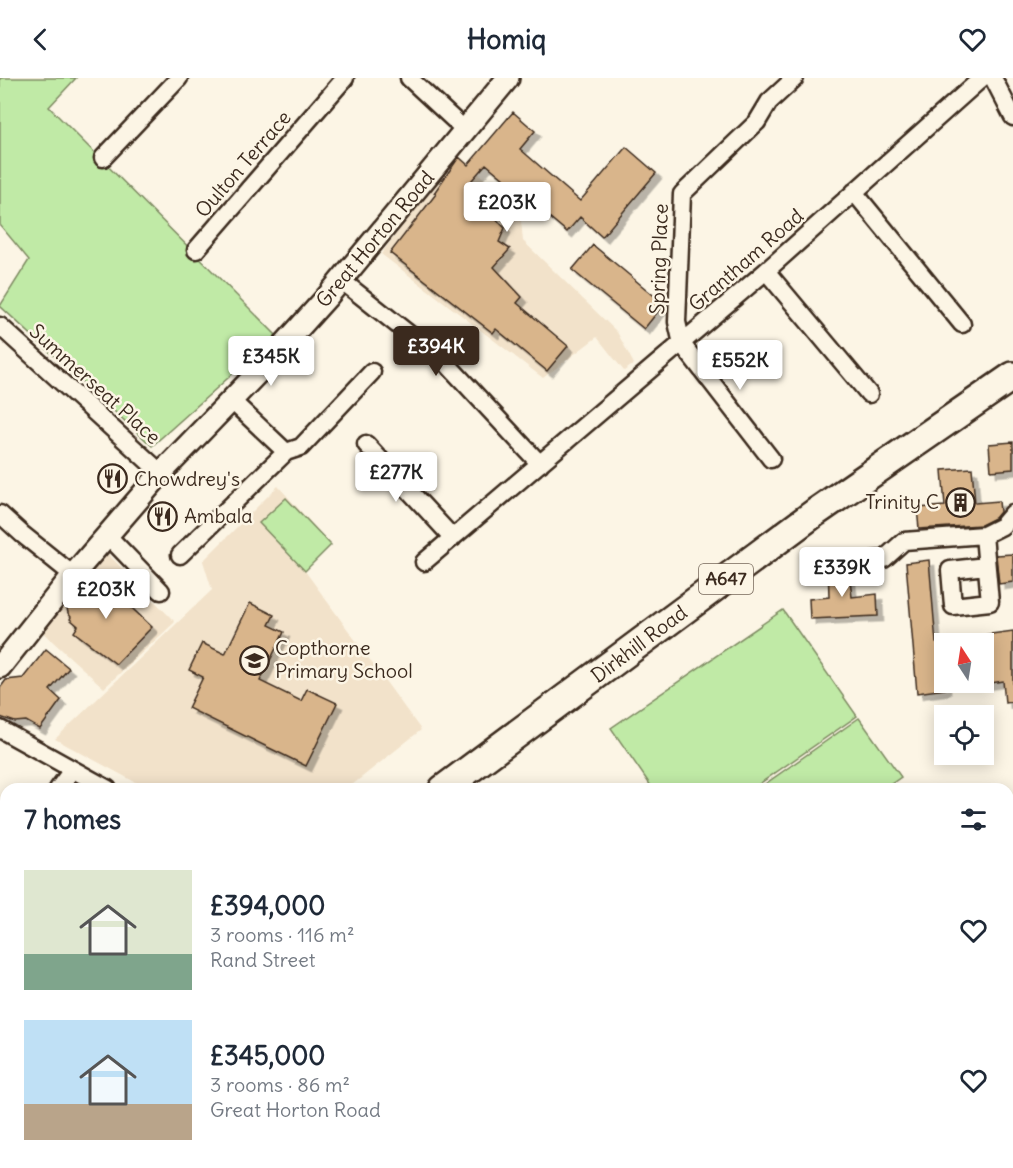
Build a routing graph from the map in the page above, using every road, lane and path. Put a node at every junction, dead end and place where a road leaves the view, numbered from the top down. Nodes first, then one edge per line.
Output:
1 (179, 78) edge
2 (345, 78) edge
3 (408, 78) edge
4 (508, 78) edge
5 (795, 78) edge
6 (982, 78) edge
7 (993, 78) edge
8 (1013, 117) edge
9 (465, 130) junction
10 (103, 158) dead end
11 (854, 192) junction
12 (196, 250) dead end
13 (766, 271) junction
14 (341, 280) junction
15 (962, 324) dead end
16 (0, 326) edge
17 (682, 344) junction
18 (372, 372) dead end
19 (1013, 376) edge
20 (869, 394) dead end
21 (231, 400) junction
22 (366, 444) dead end
23 (286, 452) junction
24 (771, 459) dead end
25 (540, 464) junction
26 (161, 473) junction
27 (1013, 513) edge
28 (0, 514) edge
29 (107, 535) junction
30 (984, 535) junction
31 (453, 538) junction
32 (180, 555) dead end
33 (858, 561) dead end
34 (424, 562) dead end
35 (986, 566) junction
36 (73, 575) junction
37 (161, 591) dead end
38 (0, 667) edge
39 (0, 729) edge
40 (72, 770) junction
41 (62, 783) edge
42 (97, 783) edge
43 (451, 783) edge

1 - 10 street
2 - 12 street, Oulton Terrace
3 - 9 street
4 - 9 street, Great Horton Road
5 - 17 street, Spring Place
6 - 11 street, Grantham Road
7 - 8 street
9 - 14 street, Great Horton Road
11 - 13 street, Grantham Road
11 - 15 street
13 - 17 street, Grantham Road
13 - 20 street
14 - 21 street, Great Horton Road
14 - 25 street
16 - 26 street, Summerseat Place
17 - 24 street
17 - 25 street, Grantham Road
18 - 23 street
19 - 43 main road, Dirkhill Road / A647
21 - 23 street
21 - 26 street, Great Horton Road
22 - 31 street
23 - 32 street
25 - 31 street, Grantham Road
26 - 29 street, Great Horton Road
27 - 30 street
28 - 36 street
29 - 36 street, Great Horton Road
29 - 37 street
30 - 33 street
30 - 35 street
31 - 34 street, Grantham Road
35 - 35 street
36 - 38 street, Great Horton Road
39 - 40 street
40 - 41 street
40 - 42 street

